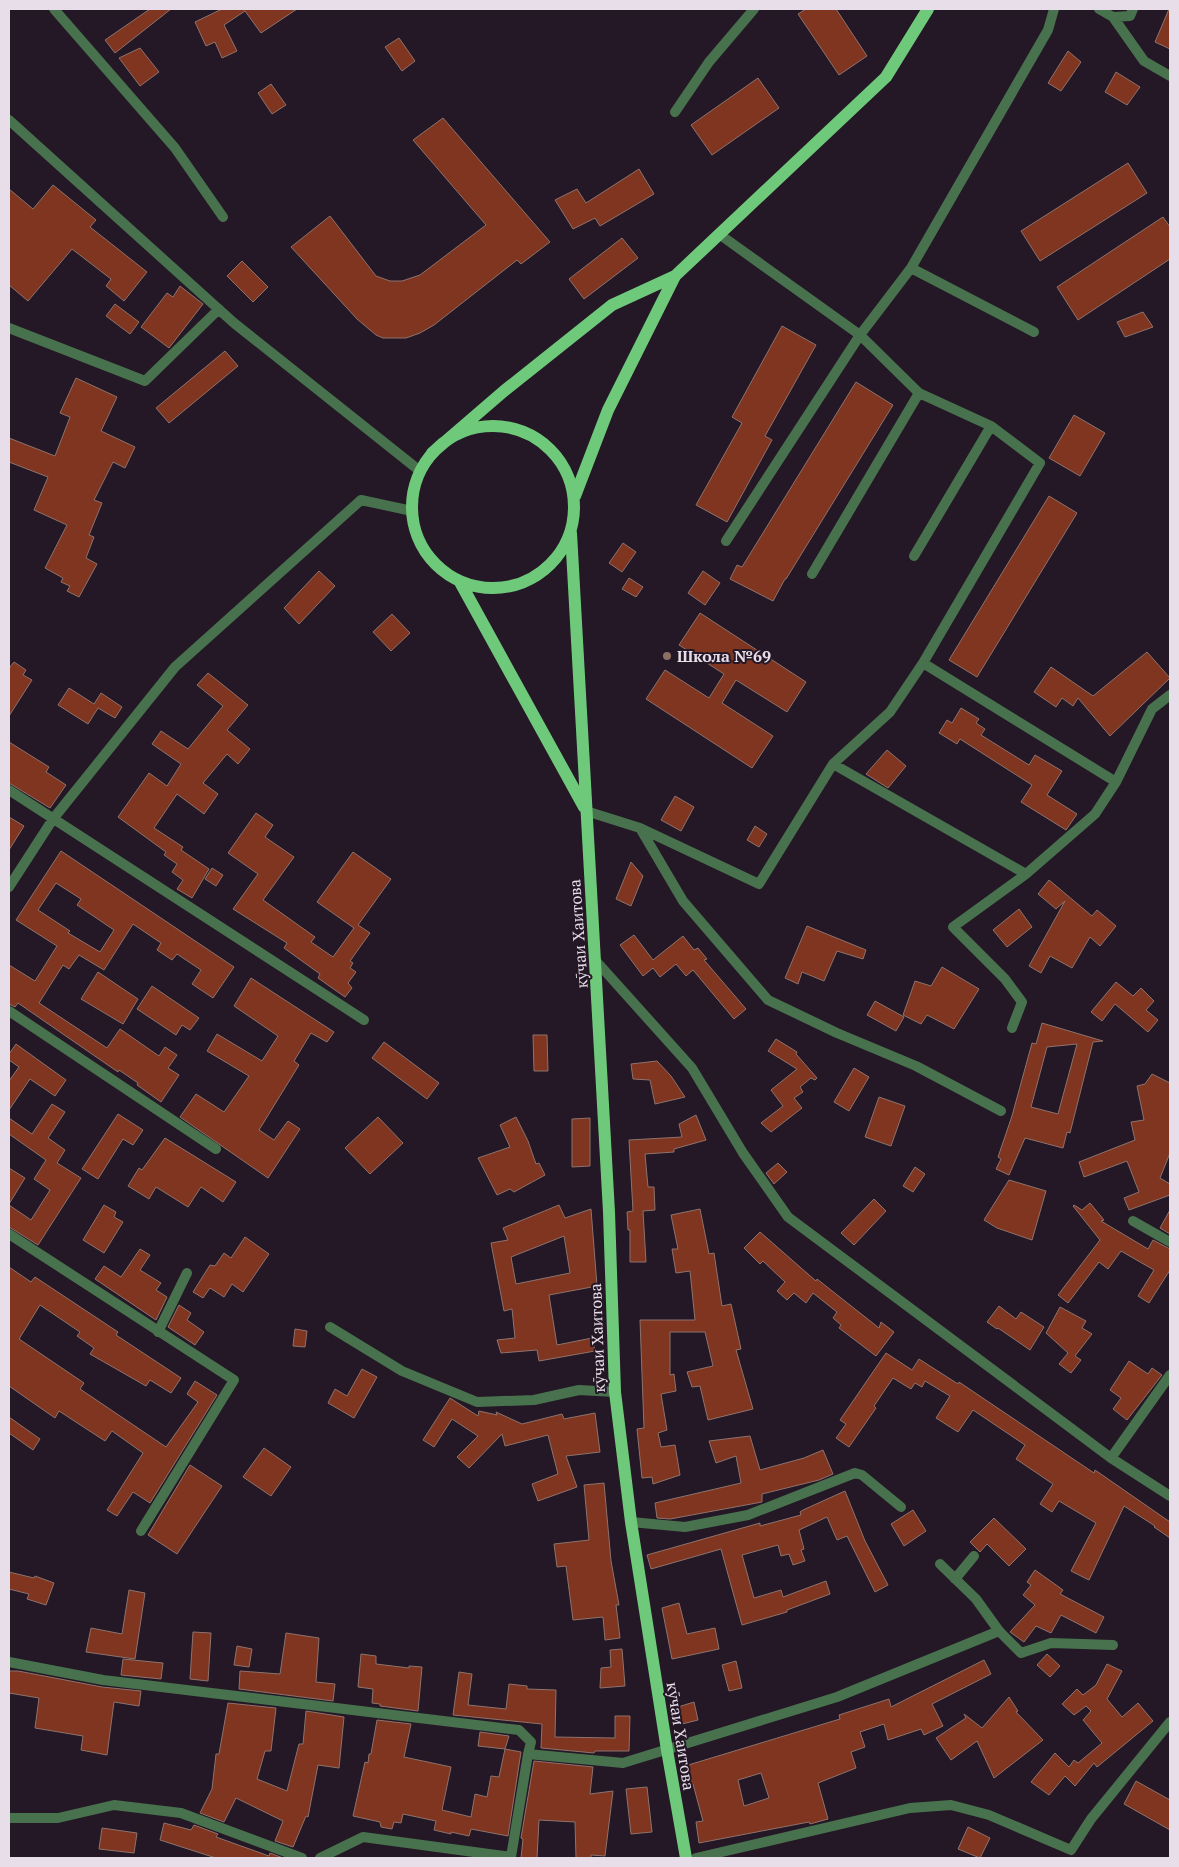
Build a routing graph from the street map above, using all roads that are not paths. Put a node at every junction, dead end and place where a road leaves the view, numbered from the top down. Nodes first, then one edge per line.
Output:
1 (54, 9) edge
2 (754, 9) edge
3 (928, 9) edge
4 (1054, 9) edge
5 (1099, 9) edge
6 (1133, 9) edge
7 (1113, 17) junction
8 (1170, 76) edge
9 (675, 112) dead end
10 (9, 120) edge
11 (223, 217) dead end
12 (719, 234) junction
13 (911, 268) junction
14 (676, 276) junction
15 (219, 309) junction
16 (9, 328) edge
17 (1034, 332) dead end
18 (860, 335) junction
19 (919, 393) junction
20 (991, 426) junction
21 (432, 453) junction
22 (420, 471) junction
23 (575, 496) junction
24 (412, 511) junction
25 (571, 533) junction
26 (726, 541) dead end
27 (914, 556) dead end
28 (812, 574) dead end
29 (460, 582) junction
30 (924, 663) junction
31 (1170, 695) edge
32 (834, 764) junction
33 (1116, 782) junction
34 (9, 790) edge
35 (586, 812) junction
36 (53, 819) junction
37 (640, 828) junction
38 (1026, 874) junction
39 (9, 887) edge
40 (596, 961) junction
41 (9, 1011) edge
42 (364, 1020) dead end
43 (1012, 1028) dead end
44 (1001, 1111) dead end
45 (216, 1149) dead end
46 (1133, 1220) dead end
47 (9, 1234) edge
48 (1170, 1242) edge
49 (187, 1273) dead end
50 (330, 1327) dead end
51 (158, 1332) junction
52 (1170, 1375) edge
53 (615, 1392) junction
54 (1112, 1458) junction
55 (1170, 1496) edge
56 (901, 1507) dead end
57 (631, 1522) junction
58 (141, 1531) dead end
59 (974, 1556) dead end
60 (940, 1564) dead end
61 (955, 1579) junction
62 (999, 1632) junction
63 (1113, 1645) dead end
64 (9, 1662) edge
65 (1170, 1722) edge
66 (667, 1750) junction
67 (528, 1754) junction
68 (9, 1818) edge
69 (302, 1858) edge
70 (320, 1858) edge
71 (686, 1858) edge
72 (696, 1858) edge

1 - 11 street
2 - 9 street
3 - 12 main road
4 - 13 street
5 - 7 street
6 - 7 street
7 - 8 street
10 - 15 street
12 - 14 main road
12 - 18 street
13 - 17 street
13 - 18 street
14 - 21 main road
14 - 23 main road
15 - 16 street
15 - 22 street
18 - 19 street
18 - 26 street
19 - 20 street
19 - 28 street
20 - 27 street
20 - 30 street
21 - 22 main road
21 - 23 main road
22 - 24 main road
23 - 25 main road
24 - 29 main road
24 - 36 street
25 - 29 main road
25 - 35 main road, кӯчаи Хаитова
29 - 35 main road
30 - 32 street
30 - 33 street
31 - 33 street
32 - 37 street
32 - 38 street
33 - 38 street
34 - 36 street
35 - 37 street
35 - 40 main road, кӯчаи Хаитова
36 - 39 street
36 - 42 street
37 - 44 street
38 - 43 street
40 - 53 main road, кӯчаи Хаитова
40 - 54 street
41 - 45 street
46 - 48 street
47 - 51 street
49 - 51 street
50 - 53 street
51 - 58 street
52 - 54 street
53 - 57 main road, кӯчаи Хаитова
54 - 55 street
56 - 57 street
57 - 66 main road, кӯчаи Хаитова
59 - 61 street
60 - 61 street
61 - 62 street
62 - 63 street
62 - 66 street
64 - 67 street
65 - 72 street
66 - 67 street
66 - 71 main road, кӯчаи Хаитова
67 - 70 street
68 - 69 street

